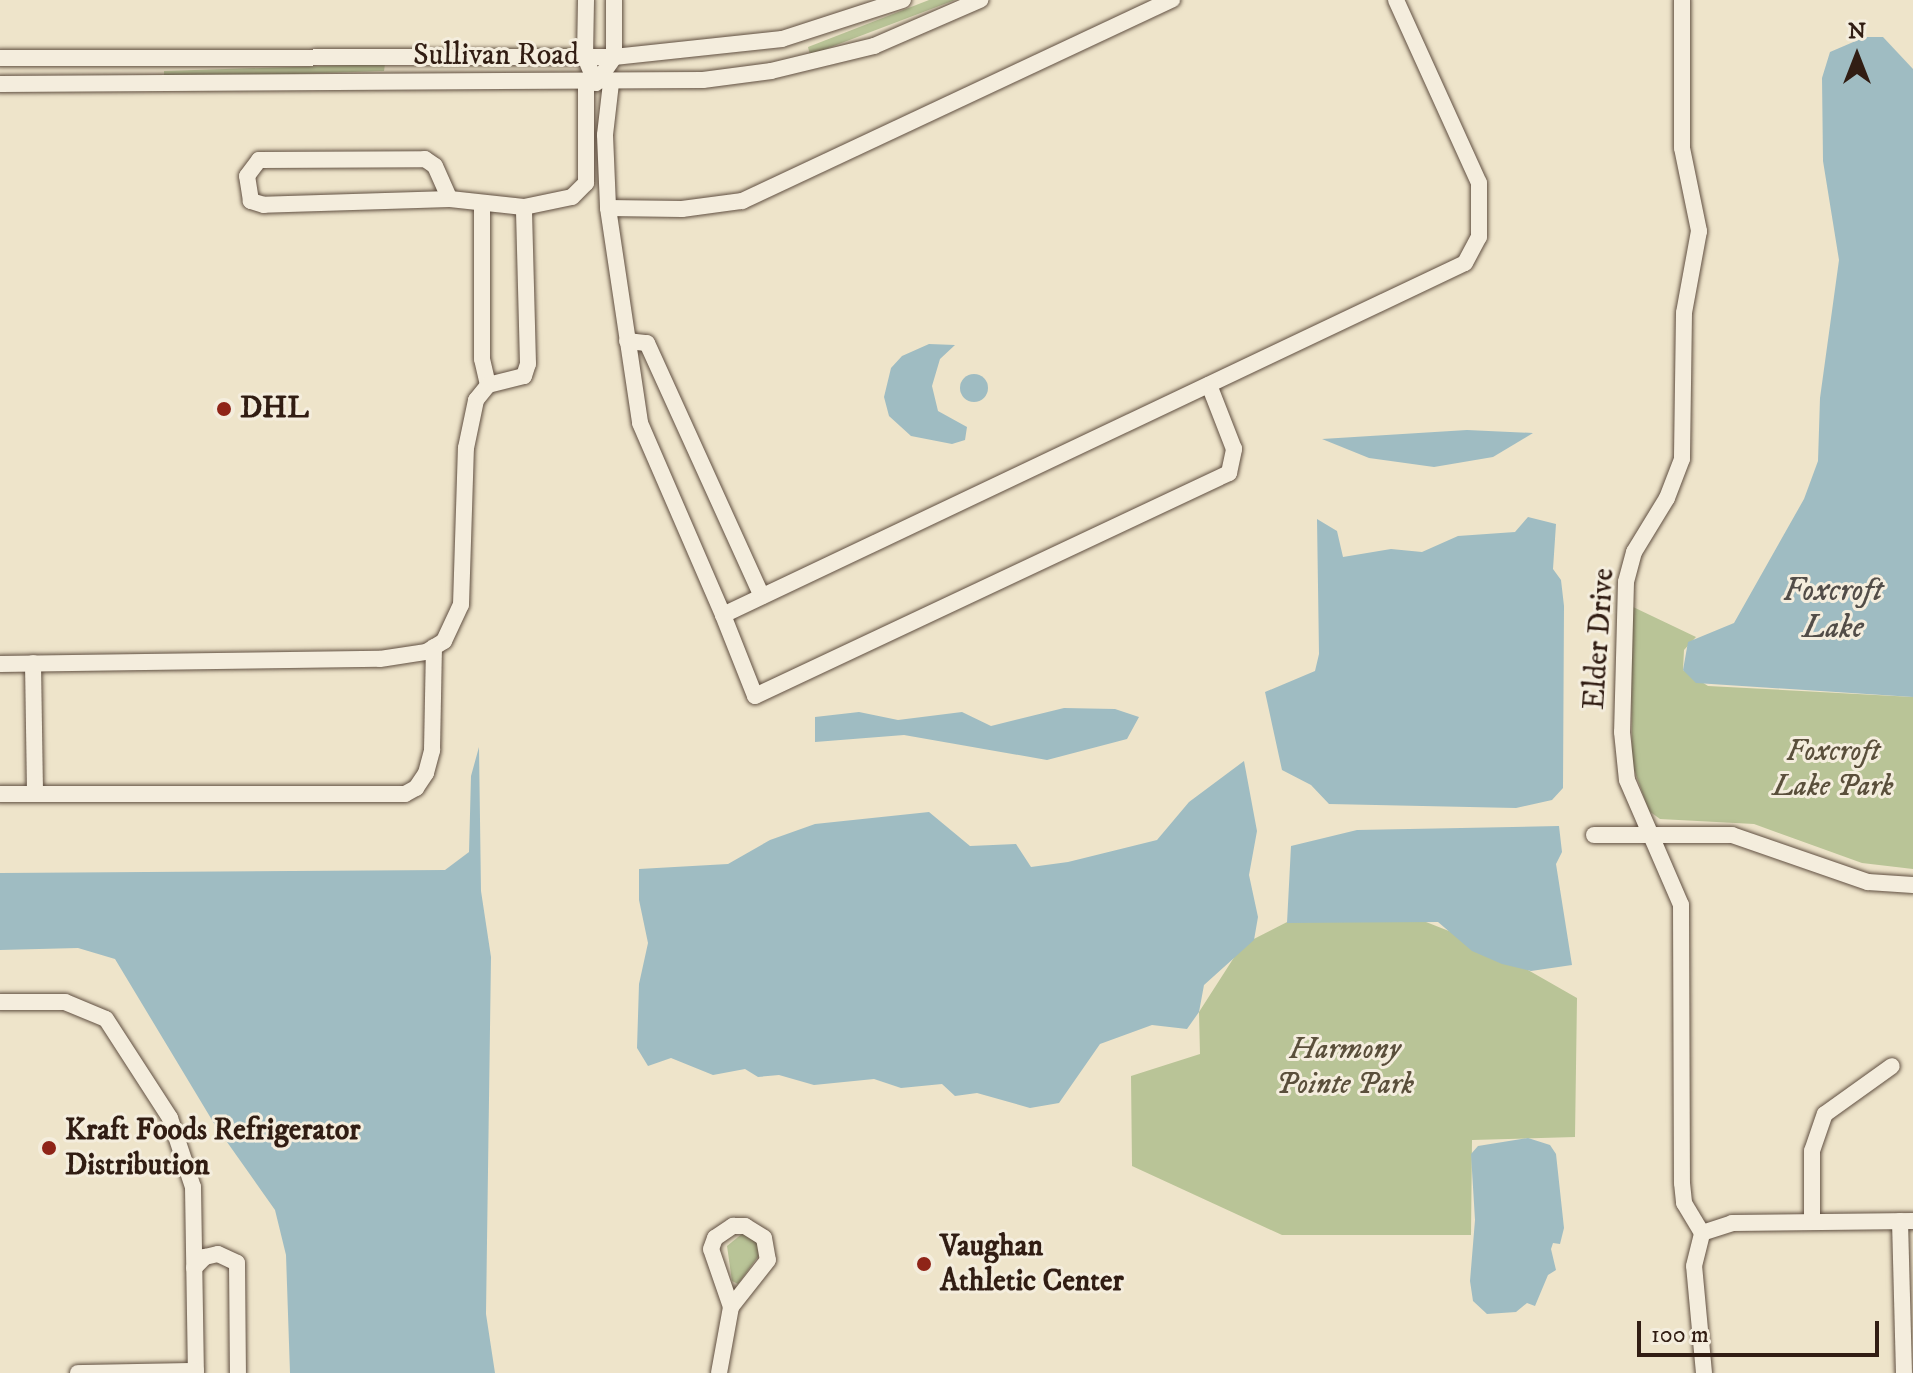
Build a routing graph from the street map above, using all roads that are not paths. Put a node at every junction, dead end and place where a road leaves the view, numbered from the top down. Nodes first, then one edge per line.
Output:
1 (586, 0) edge
2 (614, 0) edge
3 (903, 0) edge
4 (980, 0) edge
5 (1172, 0) edge
6 (1396, 0) edge
7 (1682, 0) edge
8 (585, 57) junction
9 (614, 57) junction
10 (0, 58) edge
11 (598, 83) junction
12 (0, 84) edge
13 (586, 183) junction
14 (607, 184) junction
15 (450, 199) junction
16 (482, 204) junction
17 (524, 207) junction
18 (608, 208) junction
19 (627, 341) junction
20 (488, 385) junction
21 (1209, 385) junction
22 (762, 596) junction
23 (723, 615) junction
24 (434, 647) junction
25 (33, 663) junction
26 (0, 664) edge
27 (35, 793) junction
28 (0, 794) edge
29 (1649, 833) junction
30 (1594, 835) dead end
31 (1913, 885) edge
32 (0, 1002) edge
33 (1892, 1066) dead end
34 (1812, 1221) junction
35 (1907, 1221) edge
36 (1702, 1233) junction
37 (194, 1268) junction
38 (731, 1307) junction
39 (196, 1372) edge
40 (78, 1373) edge
41 (238, 1373) edge
42 (719, 1373) edge
43 (1704, 1373) edge
44 (1904, 1373) edge

1 - 8 street
2 - 9 street
3 - 9 street, Sullivan Road
4 - 11 street, Sullivan Road
5 - 18 street
6 - 21 street
7 - 29 street, Elder Drive
8 - 9 street, Sullivan Road
8 - 10 street, Sullivan Road
8 - 11 street
9 - 11 street
11 - 12 street, Sullivan Road
11 - 13 street
11 - 14 street
13 - 14 street
13 - 17 street
14 - 18 street
15 - 15 street
15 - 16 street
16 - 17 street
16 - 20 street
17 - 20 street
18 - 19 street
19 - 22 street
19 - 23 street
20 - 24 street
21 - 22 street
21 - 23 street
22 - 23 street
24 - 25 street
24 - 27 street
25 - 26 street
25 - 27 street
27 - 28 street
29 - 30 street
29 - 31 street
29 - 36 street, Elder Drive
32 - 37 street
33 - 34 street
34 - 35 street
34 - 36 street
35 - 44 street
36 - 43 street
37 - 39 street
37 - 41 street
38 - 38 street
38 - 42 street
39 - 40 street

